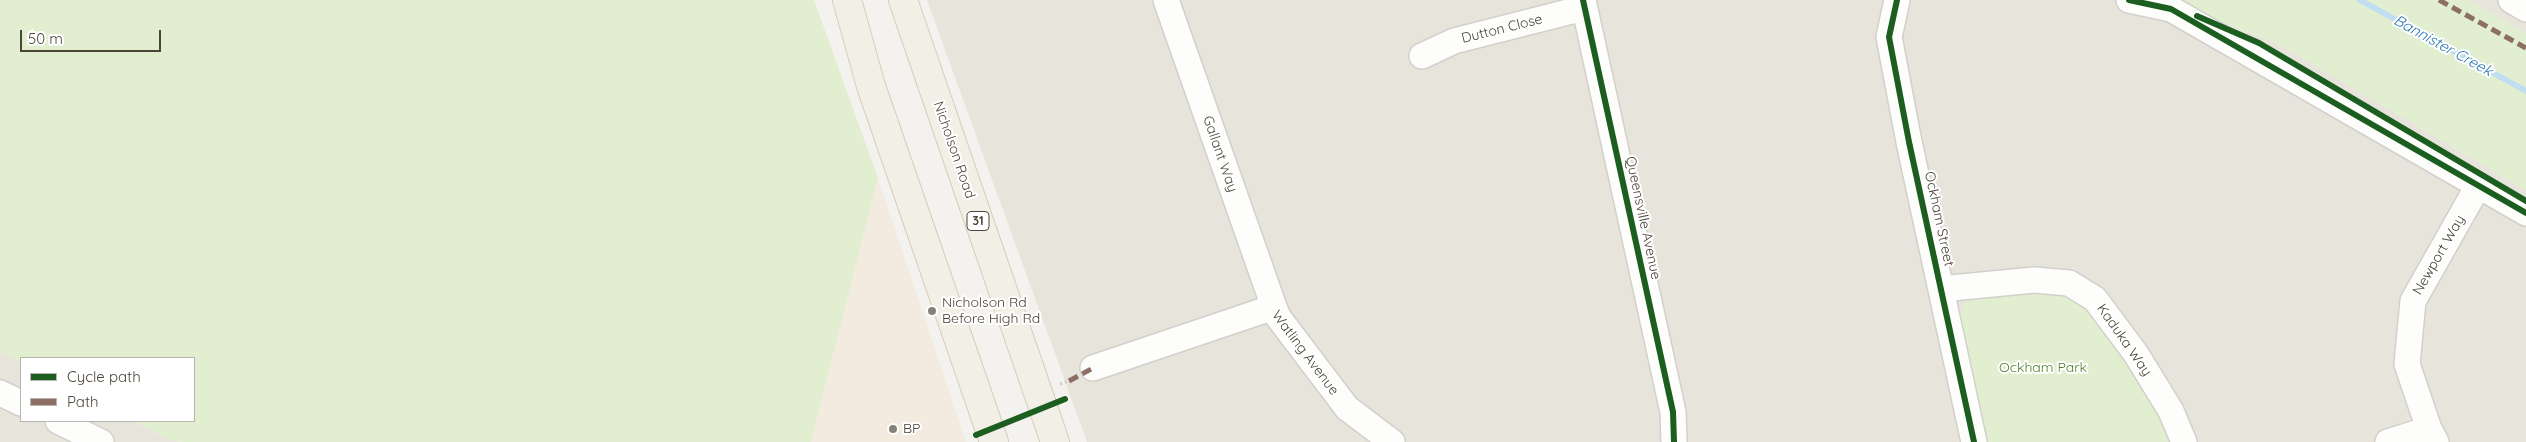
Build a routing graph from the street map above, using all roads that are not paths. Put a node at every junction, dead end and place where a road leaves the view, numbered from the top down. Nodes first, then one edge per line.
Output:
1 (847, 0) edge
2 (903, 0) edge
3 (1166, 0) edge
4 (1896, 0) edge
5 (2129, 0) edge
6 (2511, 0) edge
7 (1584, 4) edge
8 (2526, 8) edge
9 (1422, 56) dead end
10 (2478, 186) junction
11 (2526, 214) edge
12 (1941, 289) junction
13 (1274, 307) junction
14 (1093, 368) dead end
15 (0, 393) edge
16 (20, 403) edge
17 (60, 422) edge
18 (2432, 436) edge
19 (101, 442) edge
20 (994, 442) edge
21 (1055, 442) edge
22 (1392, 442) edge
23 (1674, 442) edge
24 (1974, 442) edge
25 (2184, 442) edge
26 (2388, 442) edge

1 - 20 main road
2 - 21 main road, Nicholson Road / 31
3 - 13 street, Gallant Way
4 - 12 street, Ockham Street
5 - 10 street
6 - 8 street
7 - 9 street, Dutton Close
7 - 23 street, Queensville Avenue
10 - 11 street
10 - 18 street, Newport Way
12 - 24 street, Ockham Street
12 - 25 street, Kaduka Way
13 - 14 street, Watling Avenue
13 - 22 street, Watling Avenue
15 - 16 street
17 - 19 street
18 - 26 street

